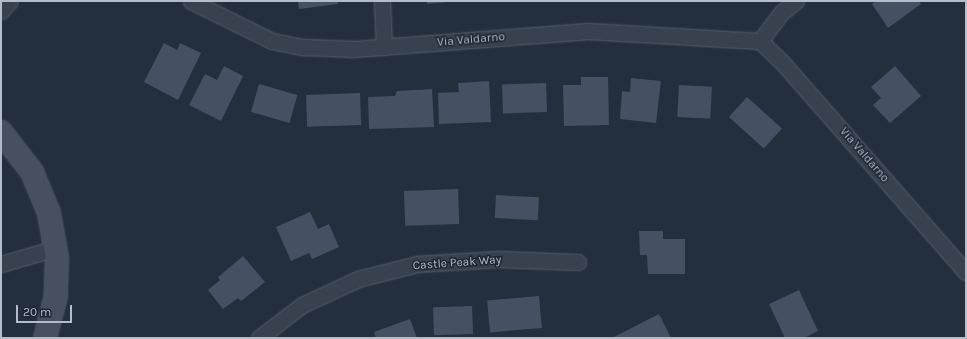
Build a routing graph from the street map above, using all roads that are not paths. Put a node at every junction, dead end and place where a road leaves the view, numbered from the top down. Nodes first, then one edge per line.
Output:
1 (10, 1) edge
2 (191, 1) edge
3 (382, 1) edge
4 (796, 1) edge
5 (1, 11) edge
6 (760, 41) junction
7 (384, 47) junction
8 (1, 132) edge
9 (56, 248) junction
10 (578, 262) dead end
11 (1, 264) edge
12 (966, 272) edge
13 (45, 338) edge
14 (259, 338) edge

1 - 5 street
2 - 7 street, Via Valdarno
3 - 7 street
4 - 6 street
6 - 7 street, Via Valdarno
6 - 12 street, Via Valdarno
8 - 9 street
9 - 11 street
9 - 13 street
10 - 14 street, Castle Peak Way

